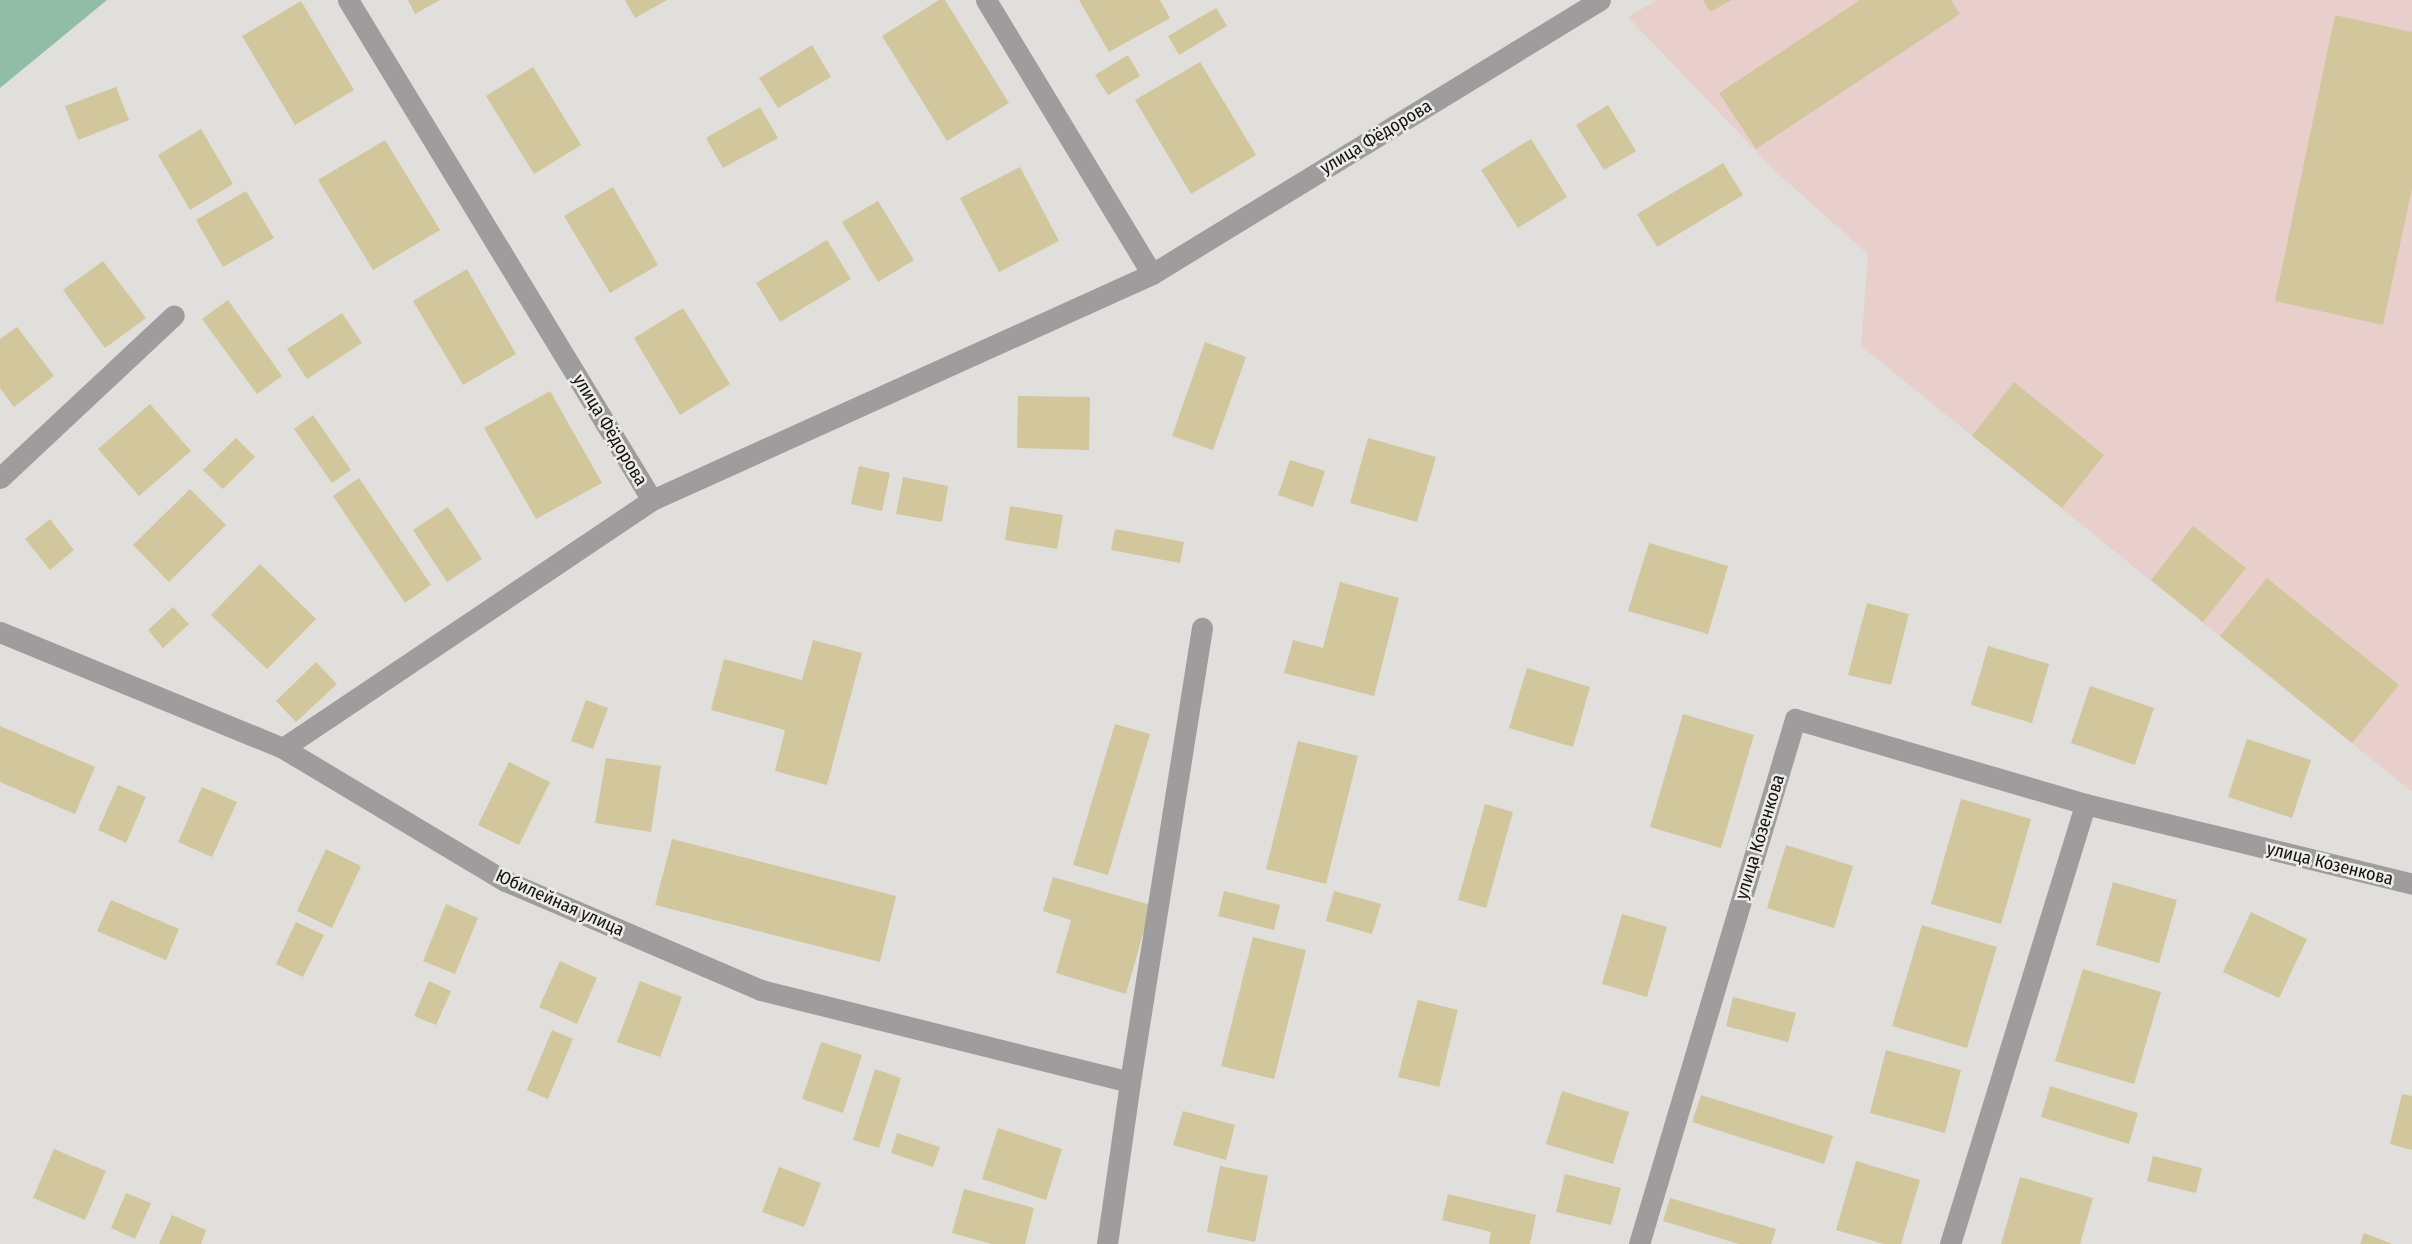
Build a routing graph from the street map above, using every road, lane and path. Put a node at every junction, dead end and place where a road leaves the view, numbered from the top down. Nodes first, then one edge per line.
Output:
1 (348, 0) edge
2 (986, 0) edge
3 (1600, 0) edge
4 (1152, 274) junction
5 (174, 315) dead end
6 (0, 478) edge
7 (652, 500) junction
8 (1202, 628) dead end
9 (0, 632) edge
10 (283, 748) junction
11 (2085, 804) junction
12 (2412, 884) edge
13 (1130, 1082) junction
14 (1107, 1244) edge
15 (1639, 1244) edge
16 (1950, 1244) edge

1 - 7 street, улица Фёдорова
2 - 4 street
3 - 4 street, улица Фёдорова
4 - 7 street, улица Фёдорова
5 - 6 street
7 - 10 street
8 - 13 street
9 - 10 street, Юбилейная улица
10 - 13 street, Юбилейная улица
11 - 12 street, улица Козенкова
11 - 15 street, улица Козенкова
11 - 16 street
13 - 14 street

